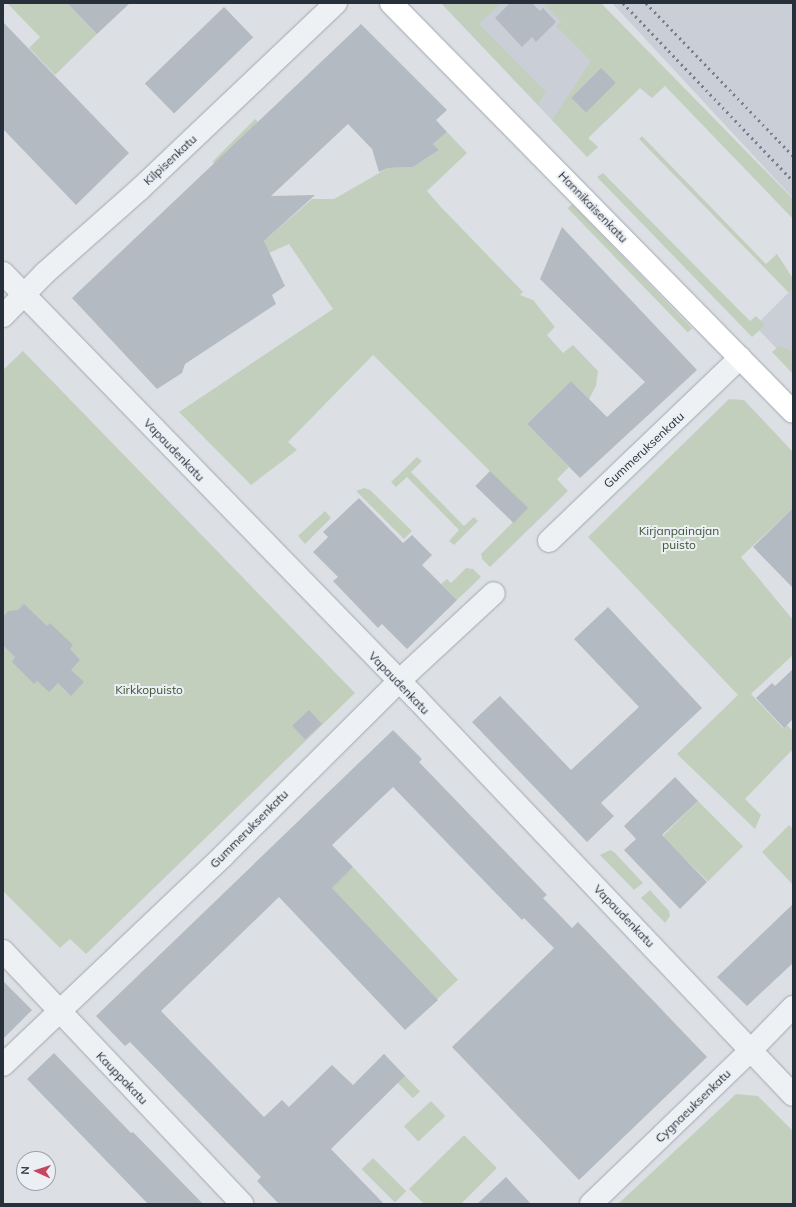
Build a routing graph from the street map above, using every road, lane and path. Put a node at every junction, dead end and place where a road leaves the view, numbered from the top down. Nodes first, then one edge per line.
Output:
1 (336, 3) edge
2 (392, 3) edge
3 (3, 273) edge
4 (23, 294) junction
5 (3, 316) edge
6 (740, 358) junction
7 (793, 412) edge
8 (549, 542) dead end
9 (494, 593) dead end
10 (399, 682) junction
11 (3, 951) edge
12 (793, 1007) edge
13 (60, 1010) junction
14 (752, 1050) junction
15 (3, 1065) edge
16 (793, 1095) edge
17 (242, 1204) edge
18 (591, 1204) edge

1 - 4 street, Kilpisenkatu
2 - 6 main road, Hannikaisenkatu
3 - 4 street, Vapaudenkatu
4 - 5 street, Kilpisenkatu
4 - 10 street, Vapaudenkatu
6 - 7 main road, Hannikaisenkatu
6 - 8 street, Gummeruksenkatu
9 - 10 street, Gummeruksenkatu
10 - 13 street, Gummeruksenkatu
10 - 14 street, Vapaudenkatu
11 - 13 street, Kauppakatu
12 - 14 street, Cygnaeuksenkatu
13 - 15 street, Gummeruksenkatu
13 - 17 street, Kauppakatu
14 - 16 street, Vapaudenkatu
14 - 18 street, Cygnaeuksenkatu

